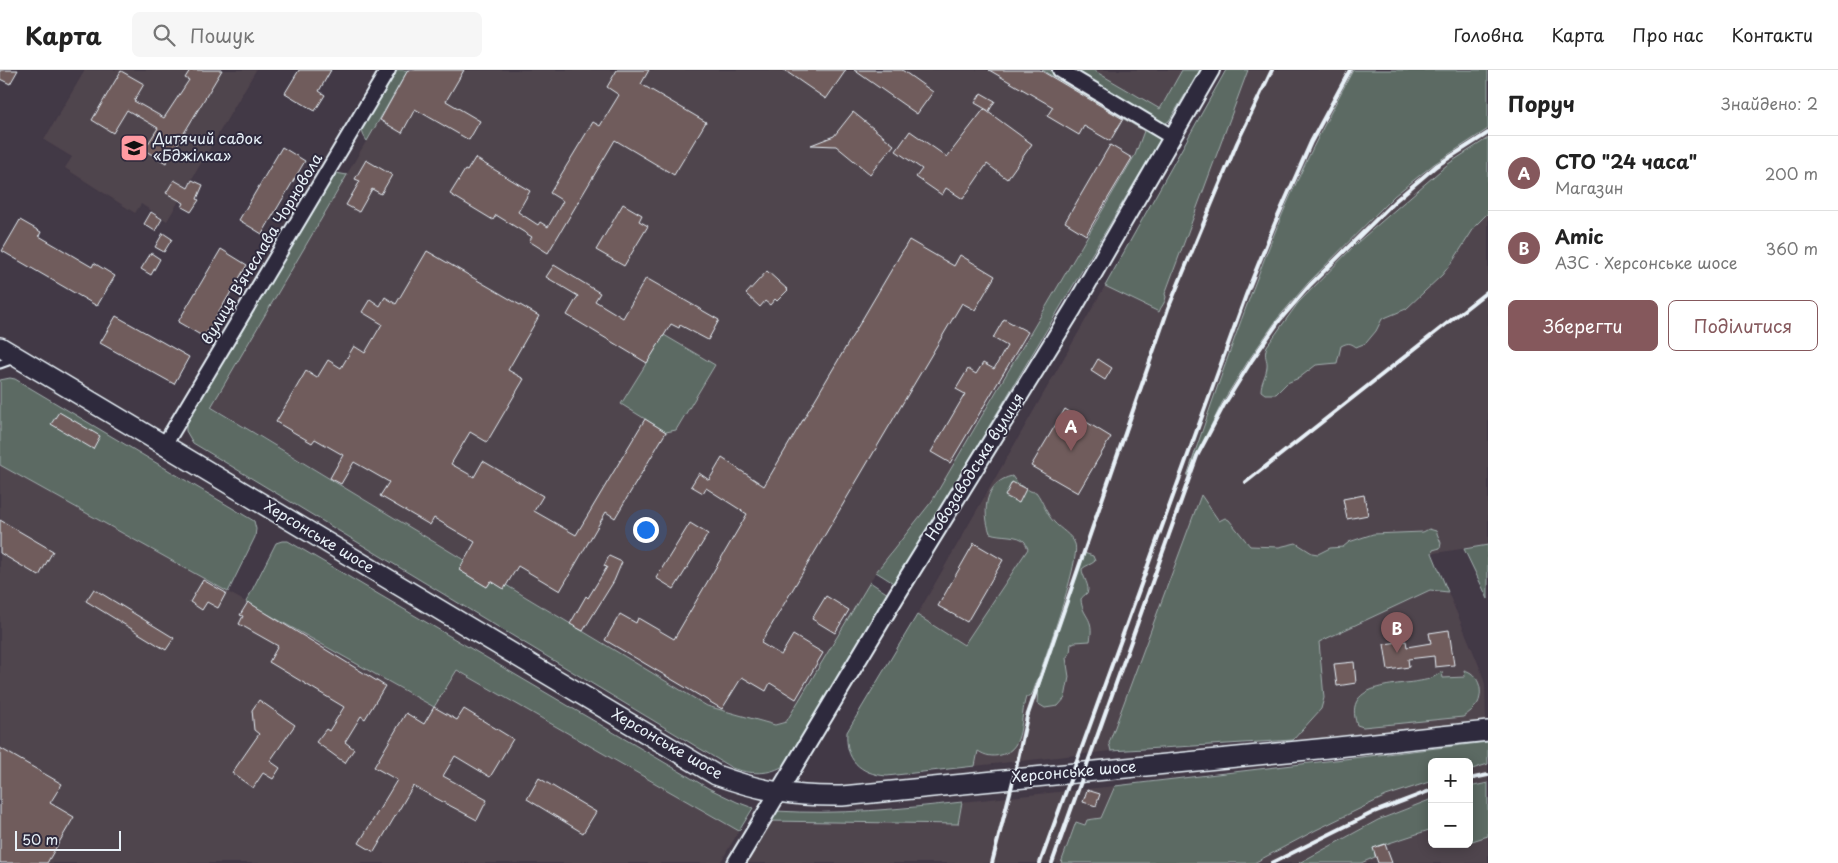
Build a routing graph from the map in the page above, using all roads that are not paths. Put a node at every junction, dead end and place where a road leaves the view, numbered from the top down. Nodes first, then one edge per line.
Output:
1 (388, 70) edge
2 (1060, 70) edge
3 (1212, 70) edge
4 (1172, 137) junction
5 (0, 347) edge
6 (19, 358) junction
7 (0, 364) edge
8 (165, 444) junction
9 (1488, 731) edge
10 (778, 793) junction
11 (736, 863) edge

1 - 8 street, вулиця Вʼячеслава Чорновола
2 - 4 street
3 - 4 street, Новозаводська вулиця
4 - 10 street, Новозаводська вулиця
5 - 6 main road, Херсонське шосе
6 - 7 lane
6 - 8 main road, Херсонське шосе
8 - 10 main road, Херсонське шосе
9 - 10 main road, Херсонське шосе
10 - 11 street, Новозаводська вулиця

